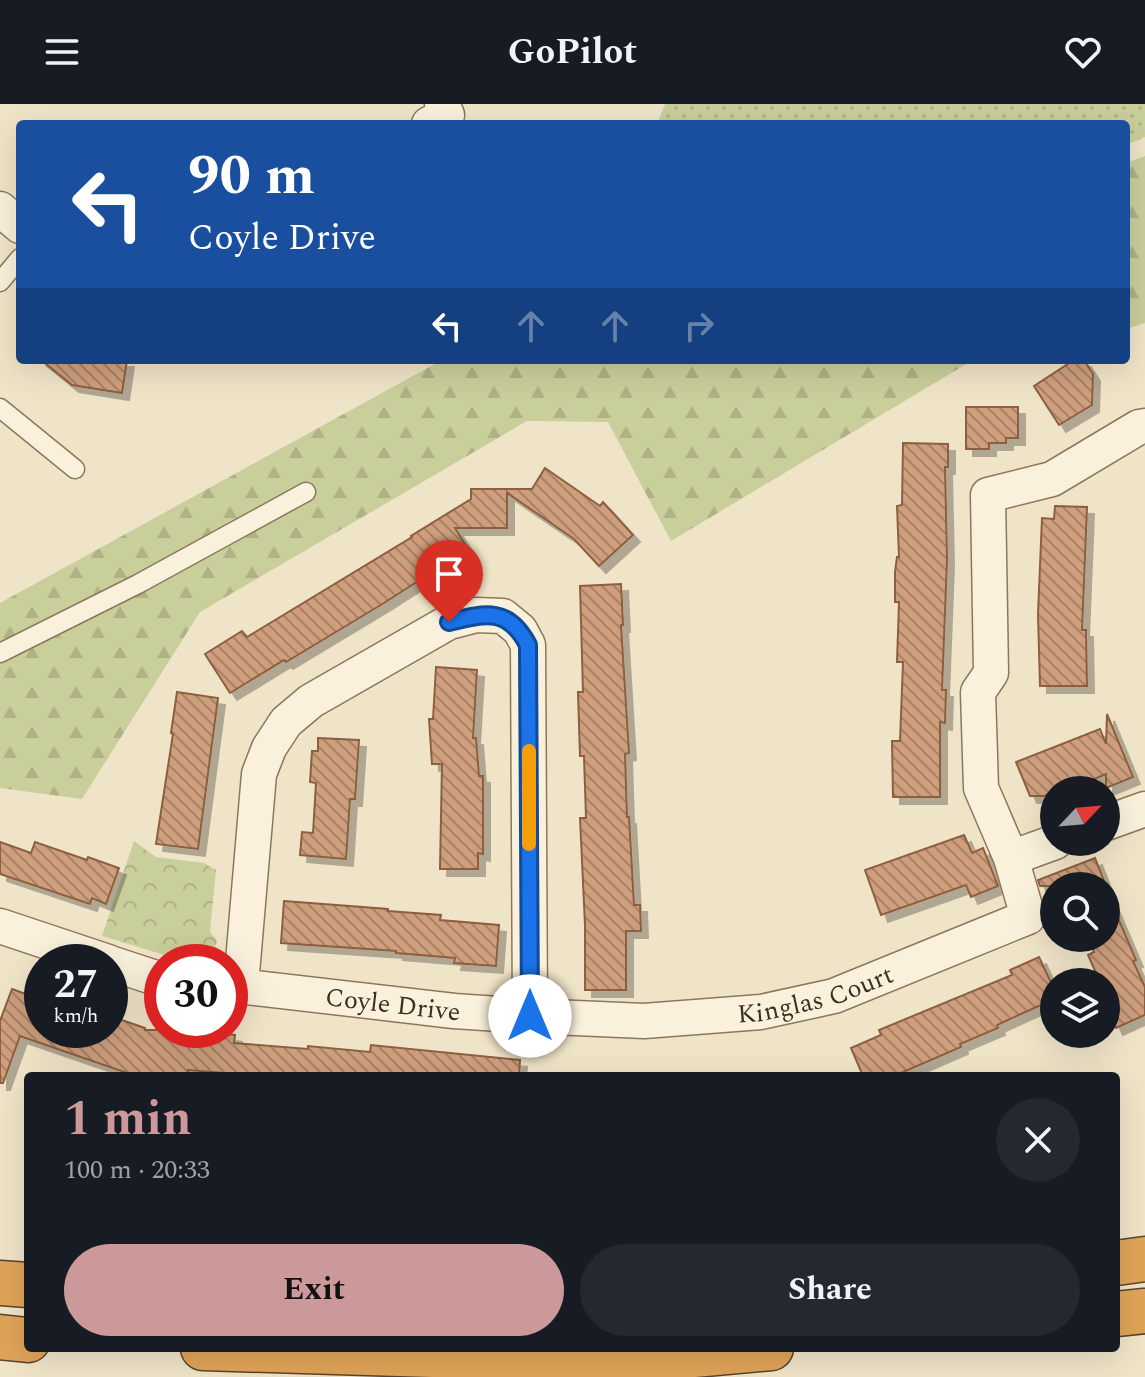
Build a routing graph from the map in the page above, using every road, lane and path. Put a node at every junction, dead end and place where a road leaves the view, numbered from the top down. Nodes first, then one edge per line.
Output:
1 (442, 104) edge
2 (437, 120) edge
3 (0, 209) edge
4 (16, 223) edge
5 (16, 263) edge
6 (0, 282) edge
7 (0, 408) edge
8 (1145, 426) edge
9 (75, 469) dead end
10 (306, 492) dead end
11 (0, 653) edge
12 (1145, 809) edge
13 (1120, 818) edge
14 (1040, 847) edge
15 (1011, 858) junction
16 (0, 926) edge
17 (54, 944) edge
18 (240, 944) edge
19 (248, 987) edge
20 (530, 1016) junction
21 (1145, 1259) edge
22 (1120, 1262) edge
23 (0, 1283) edge
24 (24, 1285) edge
25 (1145, 1311) edge
26 (1120, 1314) edge
27 (0, 1337) edge
28 (24, 1340) edge
29 (334, 1352) edge
30 (727, 1352) edge

1 - 2 street
3 - 4 street
5 - 6 lane
7 - 9 lane
8 - 15 street, Kinglas Court
10 - 11 lane
12 - 13 street
14 - 15 street
15 - 20 street, Kinglas Court
16 - 17 street
18 - 20 street, Coyle Drive
19 - 20 street, Coyle Drive
21 - 22 highway
23 - 24 highway
25 - 26 highway
27 - 28 highway
29 - 30 highway

